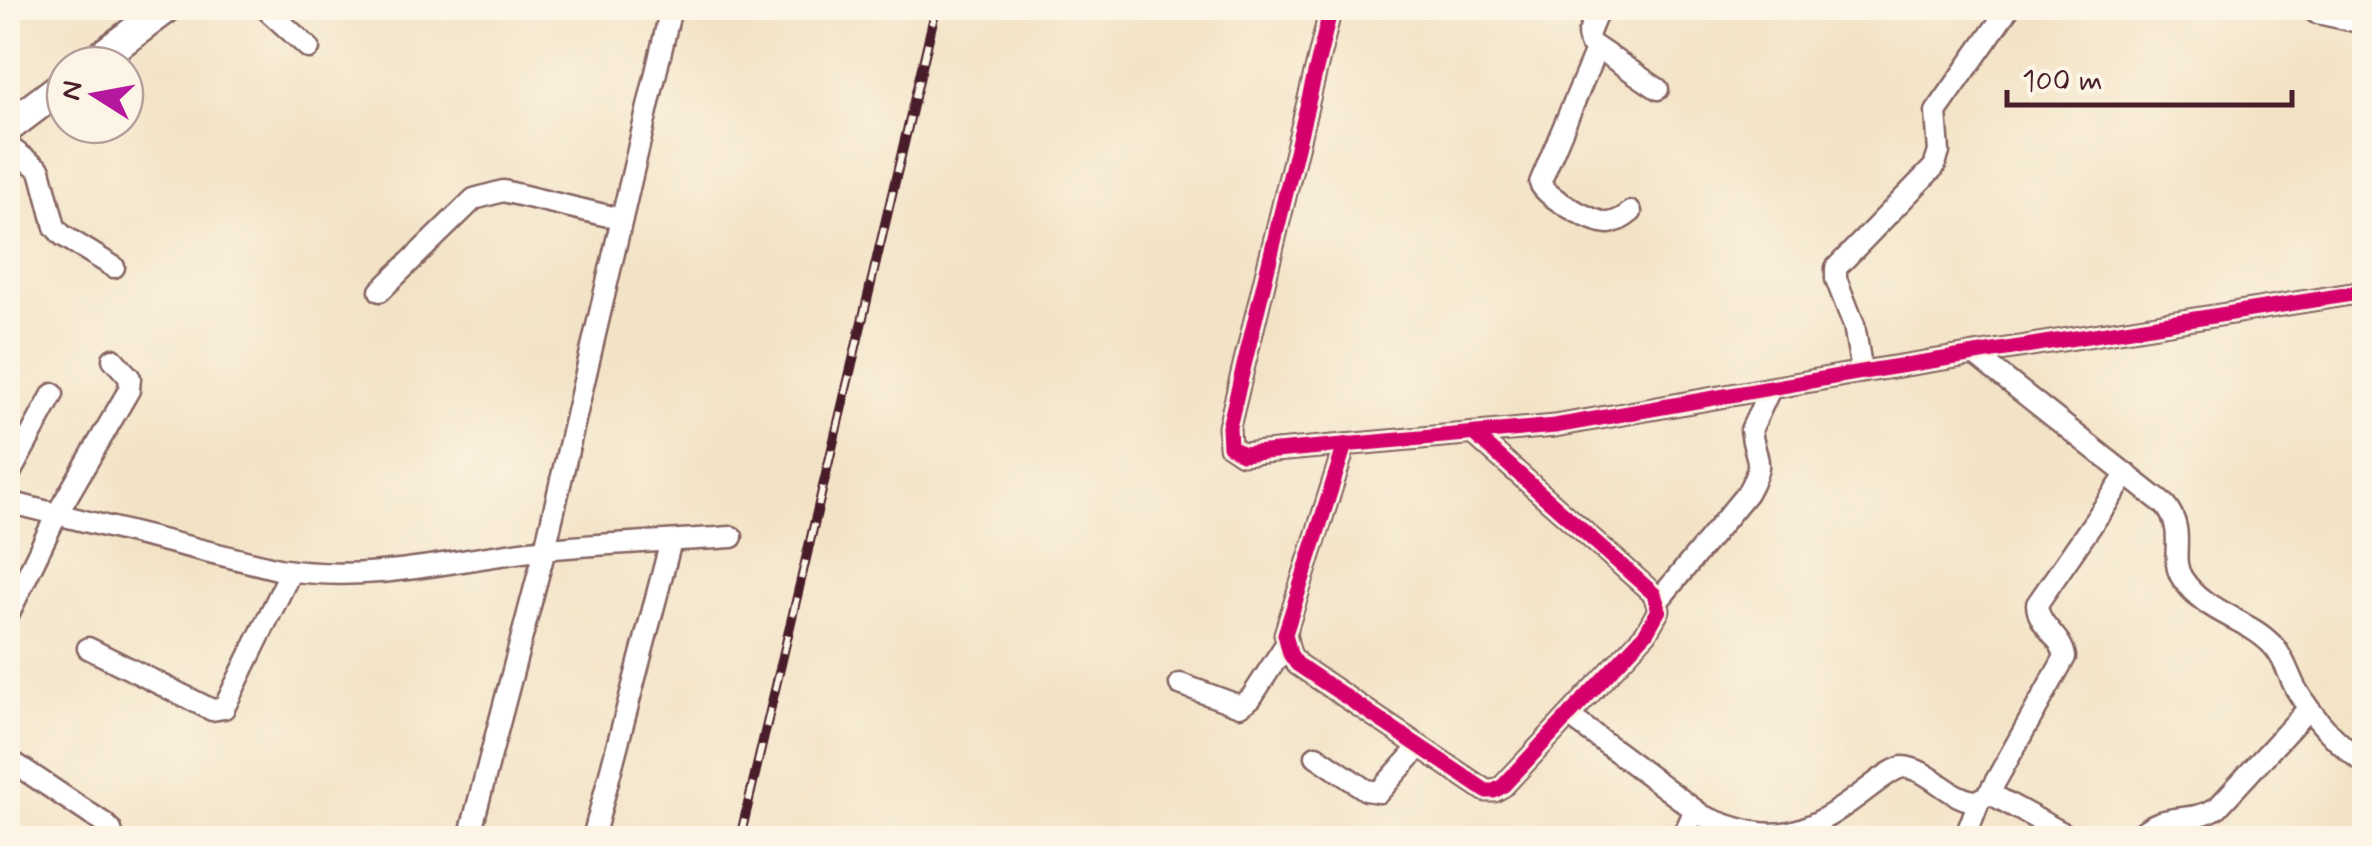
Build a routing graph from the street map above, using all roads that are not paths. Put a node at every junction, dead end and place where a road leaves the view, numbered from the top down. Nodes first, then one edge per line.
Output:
1 (166, 8) edge
2 (265, 8) edge
3 (671, 8) edge
4 (1331, 8) edge
5 (1599, 8) edge
6 (2008, 8) edge
7 (2318, 8) edge
8 (2364, 18) edge
9 (117, 45) edge
10 (308, 48) dead end
11 (1596, 50) junction
12 (1658, 89) dead end
13 (45, 99) edge
14 (8, 127) edge
15 (8, 146) edge
16 (1631, 212) dead end
17 (621, 219) junction
18 (114, 268) dead end
19 (380, 291) dead end
20 (2364, 292) edge
21 (1974, 354) junction
22 (113, 359) dead end
23 (1862, 372) junction
24 (1770, 389) junction
25 (53, 394) dead end
26 (1474, 434) junction
27 (1345, 446) junction
28 (2127, 474) junction
29 (8, 477) edge
30 (8, 502) edge
31 (57, 514) junction
32 (732, 536) dead end
33 (671, 541) junction
34 (545, 550) junction
35 (291, 571) junction
36 (1658, 601) junction
37 (8, 615) edge
38 (1286, 644) junction
39 (88, 648) dead end
40 (1180, 684) dead end
41 (2308, 710) junction
42 (1568, 716) junction
43 (1420, 746) junction
44 (1316, 756) dead end
45 (8, 760) edge
46 (2364, 763) edge
47 (1984, 797) junction
48 (1695, 810) junction
49 (113, 838) edge
50 (469, 838) edge
51 (593, 838) edge
52 (1682, 838) edge
53 (1965, 838) edge
54 (2072, 838) edge
55 (2137, 838) edge

1 - 9 main road
2 - 10 street
3 - 17 street
4 - 27 street
5 - 11 street
6 - 23 street
7 - 8 main road
11 - 12 street
11 - 16 street
13 - 14 main road
15 - 18 street
17 - 19 street
17 - 34 street
20 - 21 street
21 - 23 street
21 - 28 street
22 - 31 street
23 - 24 street
24 - 26 street
24 - 36 street
25 - 29 street
26 - 27 street
26 - 36 street
27 - 38 street
28 - 41 street
28 - 47 street
30 - 31 street
31 - 35 street
31 - 37 street
32 - 33 street
33 - 34 street
33 - 51 street
34 - 35 street
34 - 50 street
35 - 39 street
36 - 42 street
38 - 40 street
38 - 43 street
41 - 46 street
41 - 55 street
42 - 43 street
42 - 48 street
43 - 44 street
45 - 49 street
47 - 48 street
47 - 53 street
47 - 54 street
48 - 52 street

